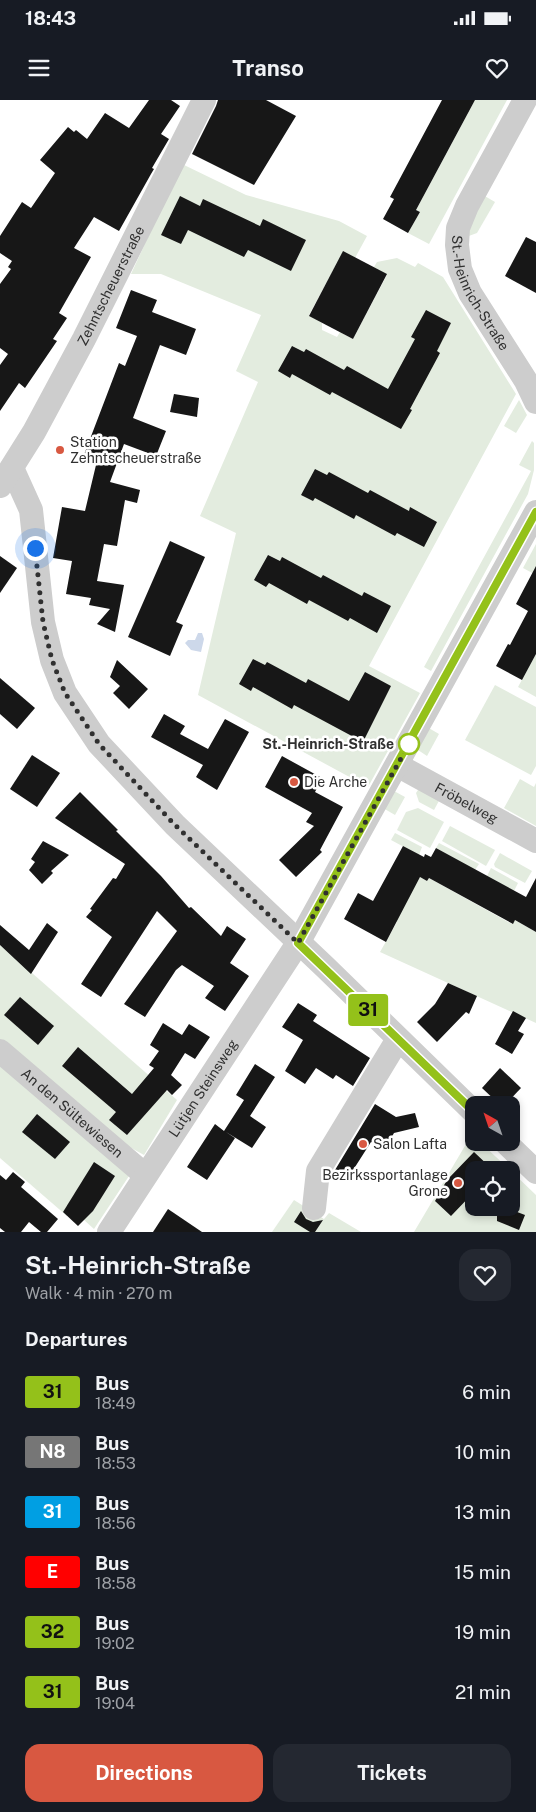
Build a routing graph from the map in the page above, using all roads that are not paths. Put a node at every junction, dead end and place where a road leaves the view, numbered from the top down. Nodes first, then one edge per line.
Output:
1 (204, 100) edge
2 (525, 100) edge
3 (536, 402) edge
4 (4, 471) edge
5 (536, 512) edge
6 (397, 764) junction
7 (536, 841) edge
8 (298, 943) junction
9 (398, 1039) junction
10 (0, 1051) edge
11 (465, 1103) edge
12 (514, 1151) edge
13 (536, 1172) edge
14 (145, 1175) junction
15 (314, 1208) dead end
16 (109, 1232) edge

1 - 4 street, Zehntscheuerstraße
2 - 3 street, St.-Heinrich-Straße
4 - 8 street
5 - 6 street
6 - 7 street, Fröbelweg
6 - 8 street
8 - 9 street
8 - 14 street, Lütjen Steinsweg
9 - 11 street
9 - 15 street
10 - 14 street, An den Sültewiesen
12 - 13 street
14 - 16 street, Lütjen Steinsweg

